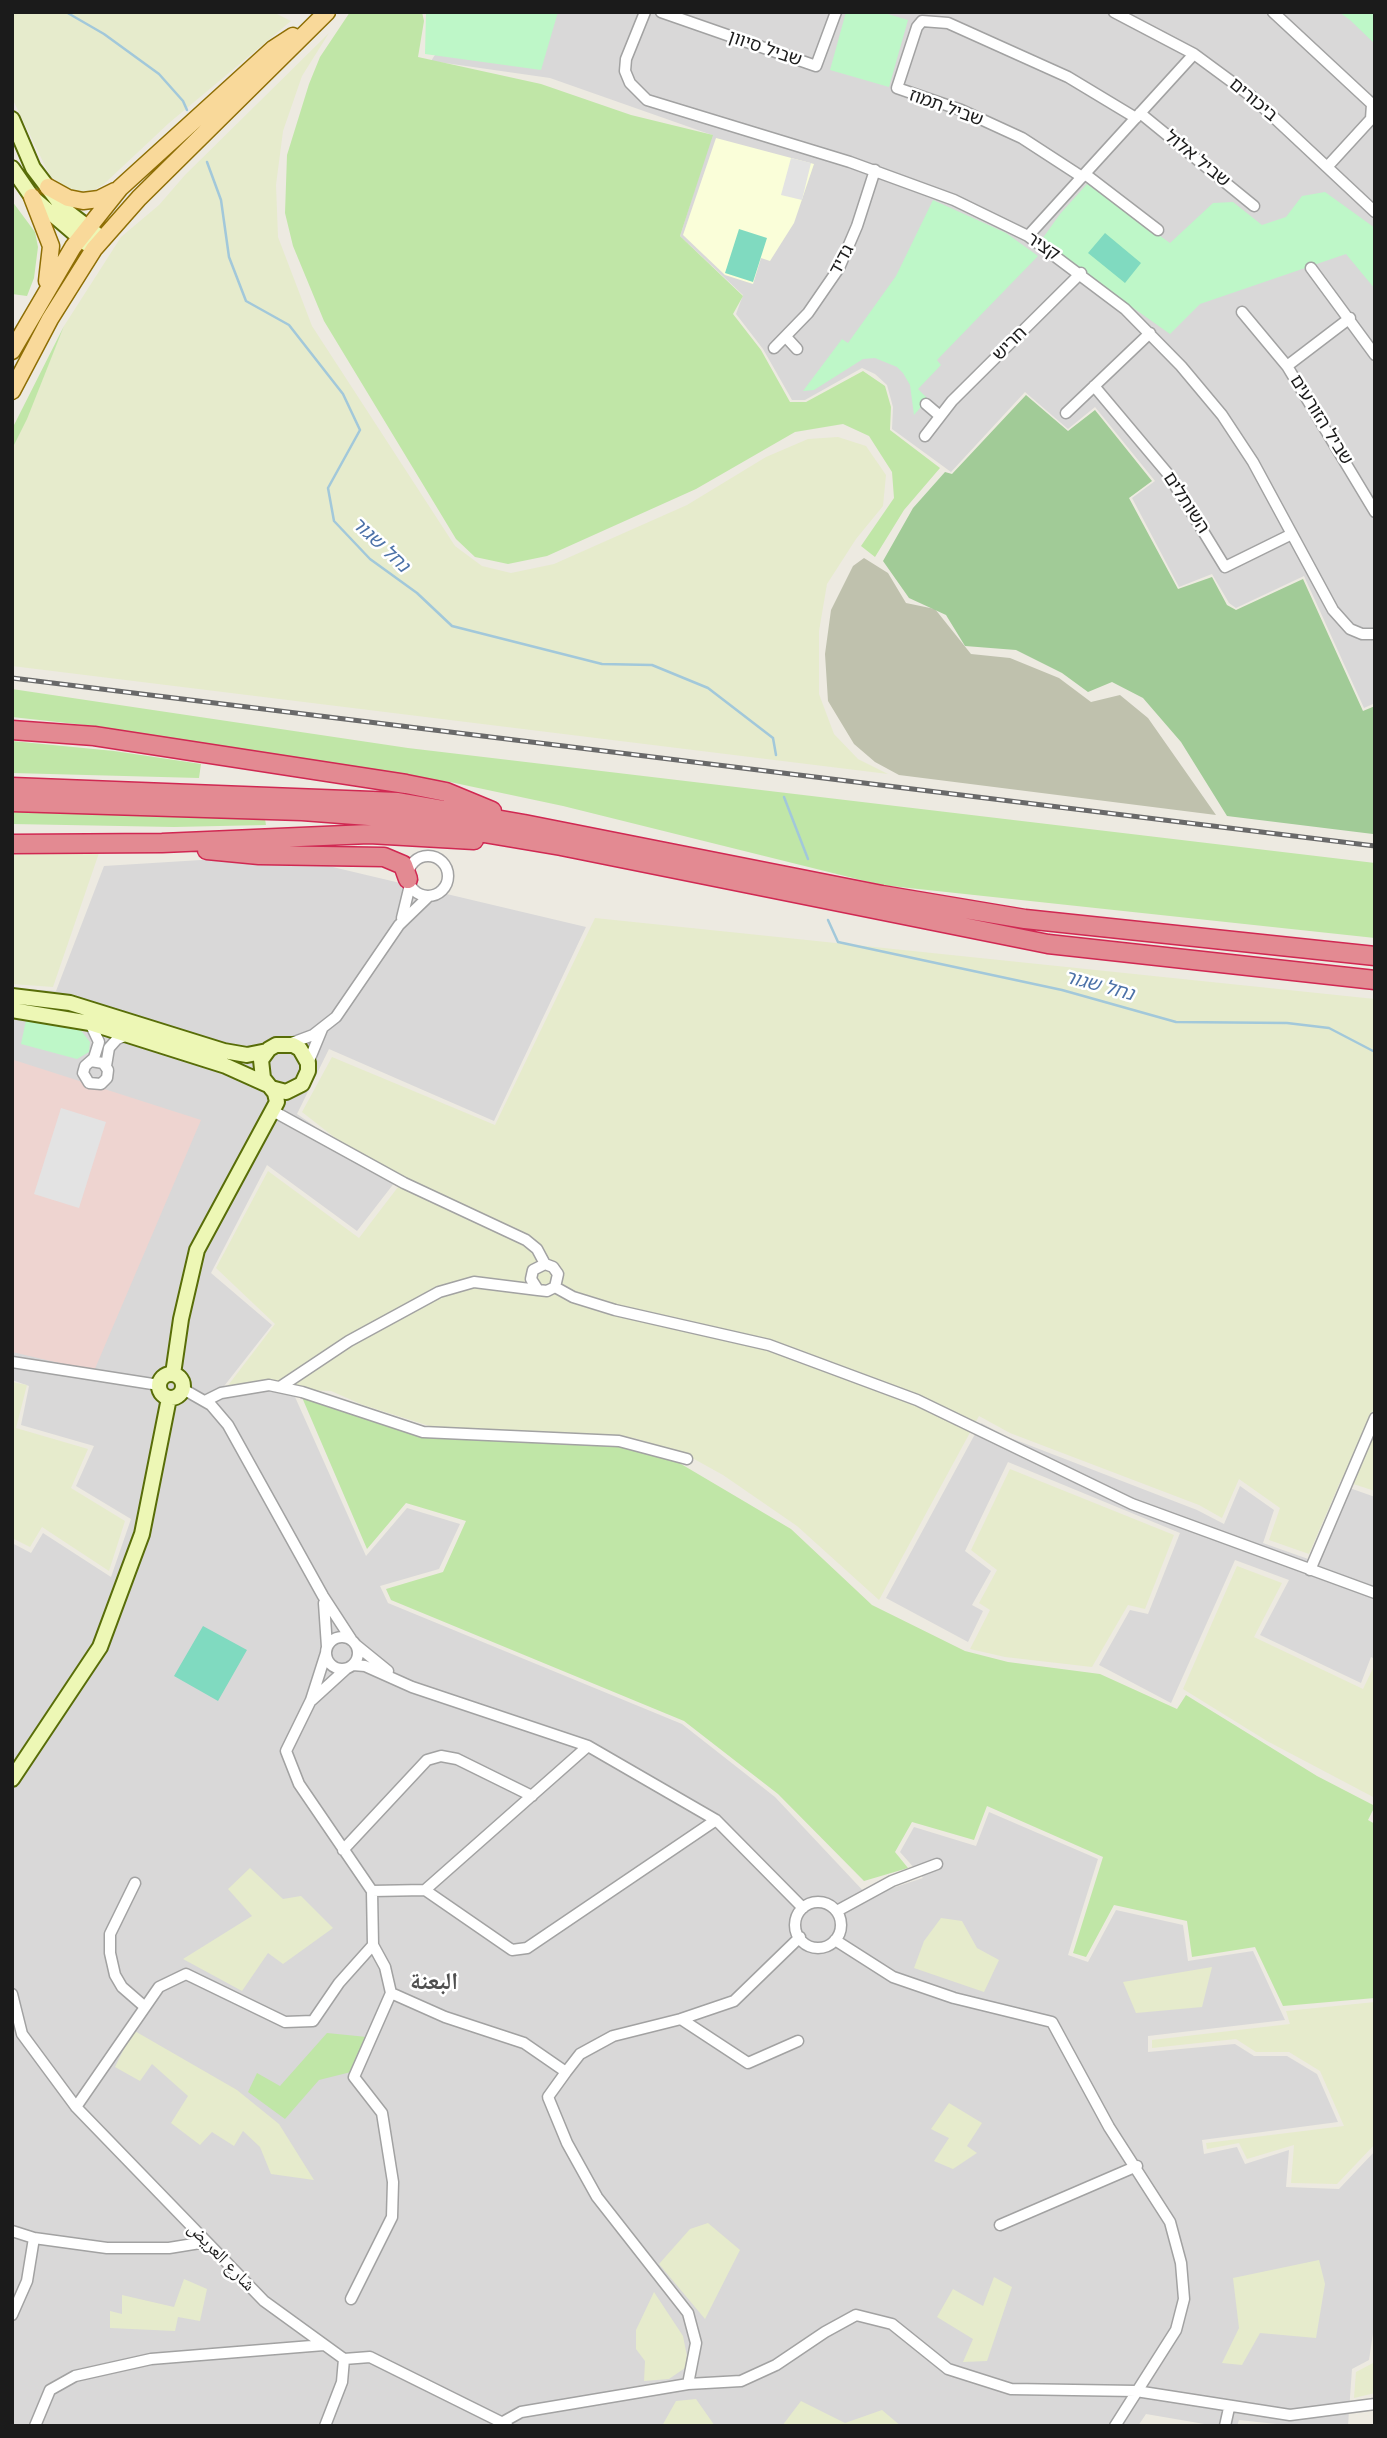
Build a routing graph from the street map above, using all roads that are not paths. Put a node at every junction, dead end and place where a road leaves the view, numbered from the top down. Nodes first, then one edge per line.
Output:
1 (645, 12) edge
2 (661, 12) edge
3 (836, 12) edge
4 (1114, 12) edge
5 (1273, 12) edge
6 (323, 16) edge
7 (1194, 54) junction
8 (1138, 115) junction
9 (12, 119) edge
10 (1327, 167) junction
11 (12, 168) edge
12 (876, 170) junction
13 (1084, 175) junction
14 (48, 187) junction
15 (120, 188) junction
16 (32, 197) junction
17 (1254, 206) dead end
18 (1375, 212) edge
19 (1158, 230) dead end
20 (84, 233) junction
21 (1028, 236) junction
22 (98, 244) junction
23 (1311, 268) dead end
24 (1081, 273) junction
25 (45, 293) junction
26 (1242, 312) dead end
27 (1350, 317) junction
28 (1150, 333) junction
29 (786, 337) junction
30 (774, 348) dead end
31 (797, 349) dead end
32 (12, 351) edge
33 (1375, 355) edge
34 (1287, 366) junction
35 (1094, 386) junction
36 (12, 391) edge
37 (926, 404) dead end
38 (1066, 413) dead end
39 (940, 416) junction
40 (925, 436) dead end
41 (1375, 512) edge
42 (1292, 534) junction
43 (1375, 634) edge
44 (12, 730) edge
45 (12, 787) edge
46 (12, 802) edge
47 (524, 824) junction
48 (12, 844) edge
49 (162, 844) junction
50 (561, 846) junction
51 (409, 882) junction
52 (429, 896) junction
53 (399, 925) junction
54 (1375, 956) edge
55 (1375, 980) edge
56 (12, 996) edge
57 (12, 1010) edge
58 (90, 1023) junction
59 (323, 1028) junction
60 (127, 1034) junction
61 (289, 1045) junction
62 (267, 1051) junction
63 (91, 1061) junction
64 (308, 1063) junction
65 (106, 1066) junction
66 (269, 1086) junction
67 (295, 1089) junction
68 (277, 1114) junction
69 (545, 1264) junction
70 (555, 1287) junction
71 (538, 1290) junction
72 (12, 1362) edge
73 (173, 1374) junction
74 (159, 1385) junction
75 (281, 1387) junction
76 (184, 1389) junction
77 (169, 1398) junction
78 (205, 1401) junction
79 (1375, 1418) edge
80 (687, 1459) dead end
81 (1310, 1570) junction
82 (1375, 1593) edge
83 (323, 1596) junction
84 (354, 1642) junction
85 (326, 1651) junction
86 (349, 1667) junction
87 (412, 1687) junction
88 (311, 1700) junction
89 (588, 1746) junction
90 (12, 1779) edge
91 (532, 1796) junction
92 (716, 1820) junction
93 (343, 1850) junction
94 (937, 1864) dead end
95 (135, 1883) dead end
96 (425, 1889) junction
97 (372, 1891) junction
98 (803, 1908) junction
99 (836, 1911) junction
100 (800, 1937) junction
101 (835, 1940) junction
102 (373, 1945) junction
103 (391, 1993) junction
104 (12, 1994) edge
105 (145, 2007) junction
106 (681, 2019) junction
107 (798, 2041) dead end
108 (566, 2072) junction
109 (76, 2107) junction
110 (1137, 2166) junction
111 (1000, 2225) dead end
112 (12, 2231) edge
113 (34, 2238) junction
114 (206, 2242) junction
115 (351, 2299) dead end
116 (12, 2315) edge
117 (324, 2345) junction
118 (344, 2359) junction
119 (688, 2384) junction
120 (1136, 2391) junction
121 (1375, 2404) edge
122 (1229, 2408) junction
123 (506, 2424) edge
124 (35, 2426) edge
125 (325, 2426) edge
126 (1115, 2426) edge
127 (1225, 2426) edge

1 - 12 street, קציר
2 - 3 street, שביל סיוון
4 - 7 street, ביכורים
5 - 10 street
6 - 15 main road
6 - 22 main road
7 - 8 street
7 - 10 street, ביכורים
8 - 13 street
8 - 13 street, שביל תמוז
8 - 17 street, שביל אלול
9 - 14 main road
10 - 18 street, ביכורים
11 - 16 main road
12 - 21 street, קציר
12 - 29 street, גדיד
13 - 19 street
13 - 21 street
14 - 15 main road
14 - 20 main road
15 - 20 main road
16 - 20 main road
16 - 25 main road
20 - 22 main road
20 - 25 main road
21 - 24 street, קציר
22 - 36 main road
23 - 27 street
24 - 28 street, קציר
24 - 39 street, חריש
25 - 32 main road
26 - 34 street, שביל הזורעים
27 - 33 street
27 - 34 street, שביל הזורעים
28 - 35 street
28 - 42 street, קציר
29 - 30 street, גדיד
29 - 31 street
34 - 41 street, שביל הזורעים
35 - 38 street
35 - 42 street, השותלים
37 - 39 street
39 - 40 street, חריש
42 - 43 street, קציר
44 - 47 highway
45 - 47 highway
46 - 50 highway
47 - 54 highway
48 - 49 highway
49 - 50 highway
49 - 51 highway
50 - 55 highway
51 - 52 street
51 - 52 street
51 - 53 street
52 - 53 street
53 - 59 street
56 - 62 main road
57 - 58 main road
58 - 60 main road
58 - 63 street
59 - 61 street
59 - 64 street
60 - 65 street
60 - 66 main road
61 - 62 main road
61 - 64 main road
62 - 66 main road
63 - 65 street
63 - 65 street
64 - 67 main road
66 - 67 main road
66 - 68 main road
67 - 68 main road
68 - 69 street
68 - 73 main road
69 - 70 street
69 - 71 street
70 - 71 street
70 - 81 street
71 - 75 street
72 - 74 street
73 - 74 main road
73 - 76 main road
74 - 77 main road
75 - 78 street
75 - 80 street
76 - 77 main road
76 - 78 street
77 - 90 main road
78 - 83 street
79 - 81 street
81 - 82 street
83 - 84 street
83 - 85 street
84 - 85 street
84 - 86 street
84 - 87 street
85 - 86 street
85 - 88 street
86 - 87 street
86 - 88 street
87 - 89 street
88 - 93 street
89 - 91 street
89 - 92 street
91 - 93 street
91 - 96 street
92 - 96 street
92 - 98 street
93 - 97 street
94 - 99 street
95 - 105 street
96 - 97 street
97 - 102 street
98 - 99 street
98 - 100 street
99 - 101 street
100 - 101 street
100 - 106 street
101 - 110 street
102 - 103 street
102 - 105 street
103 - 108 street
103 - 115 street
104 - 109 street, شارع العريض
105 - 109 street
106 - 107 street
106 - 108 street
108 - 119 street
109 - 114 street, شارع العريض
110 - 111 street
110 - 120 street
112 - 113 street
113 - 114 street
113 - 116 street
114 - 117 street, شارع العريض
117 - 118 street, شارع العريض
117 - 124 street
118 - 123 street
118 - 125 street
119 - 120 street
119 - 123 street
120 - 122 street
120 - 126 street
121 - 122 street
122 - 127 street

